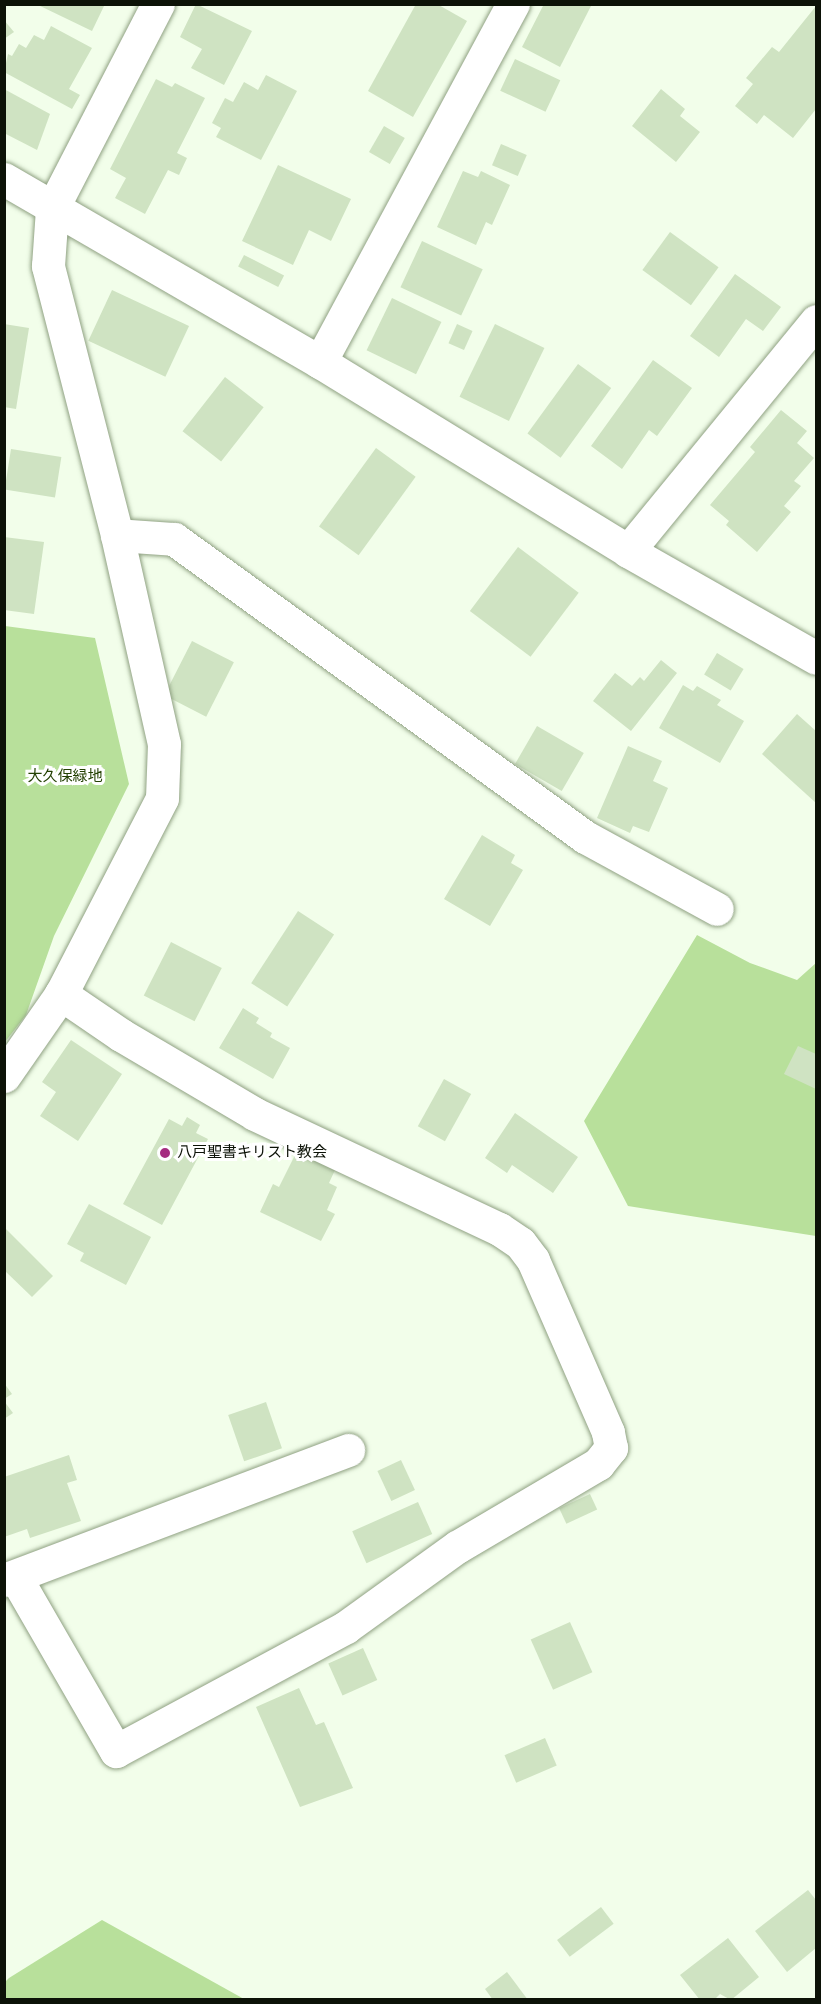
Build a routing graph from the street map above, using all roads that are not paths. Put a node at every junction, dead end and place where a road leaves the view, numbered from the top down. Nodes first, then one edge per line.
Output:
1 (158, 4) edge
2 (513, 4) edge
3 (4, 179) edge
4 (52, 209) junction
5 (816, 321) edge
6 (320, 362) junction
7 (117, 535) junction
8 (628, 551) junction
9 (816, 658) edge
10 (717, 909) dead end
11 (61, 994) junction
12 (4, 1076) edge
13 (348, 1449) dead end
14 (10, 1579) edge

1 - 4 street
2 - 6 street
3 - 4 street
4 - 6 street
4 - 7 street
5 - 8 street
6 - 8 street
7 - 10 street
7 - 11 street
8 - 9 street
11 - 12 street
11 - 14 street
13 - 14 street

